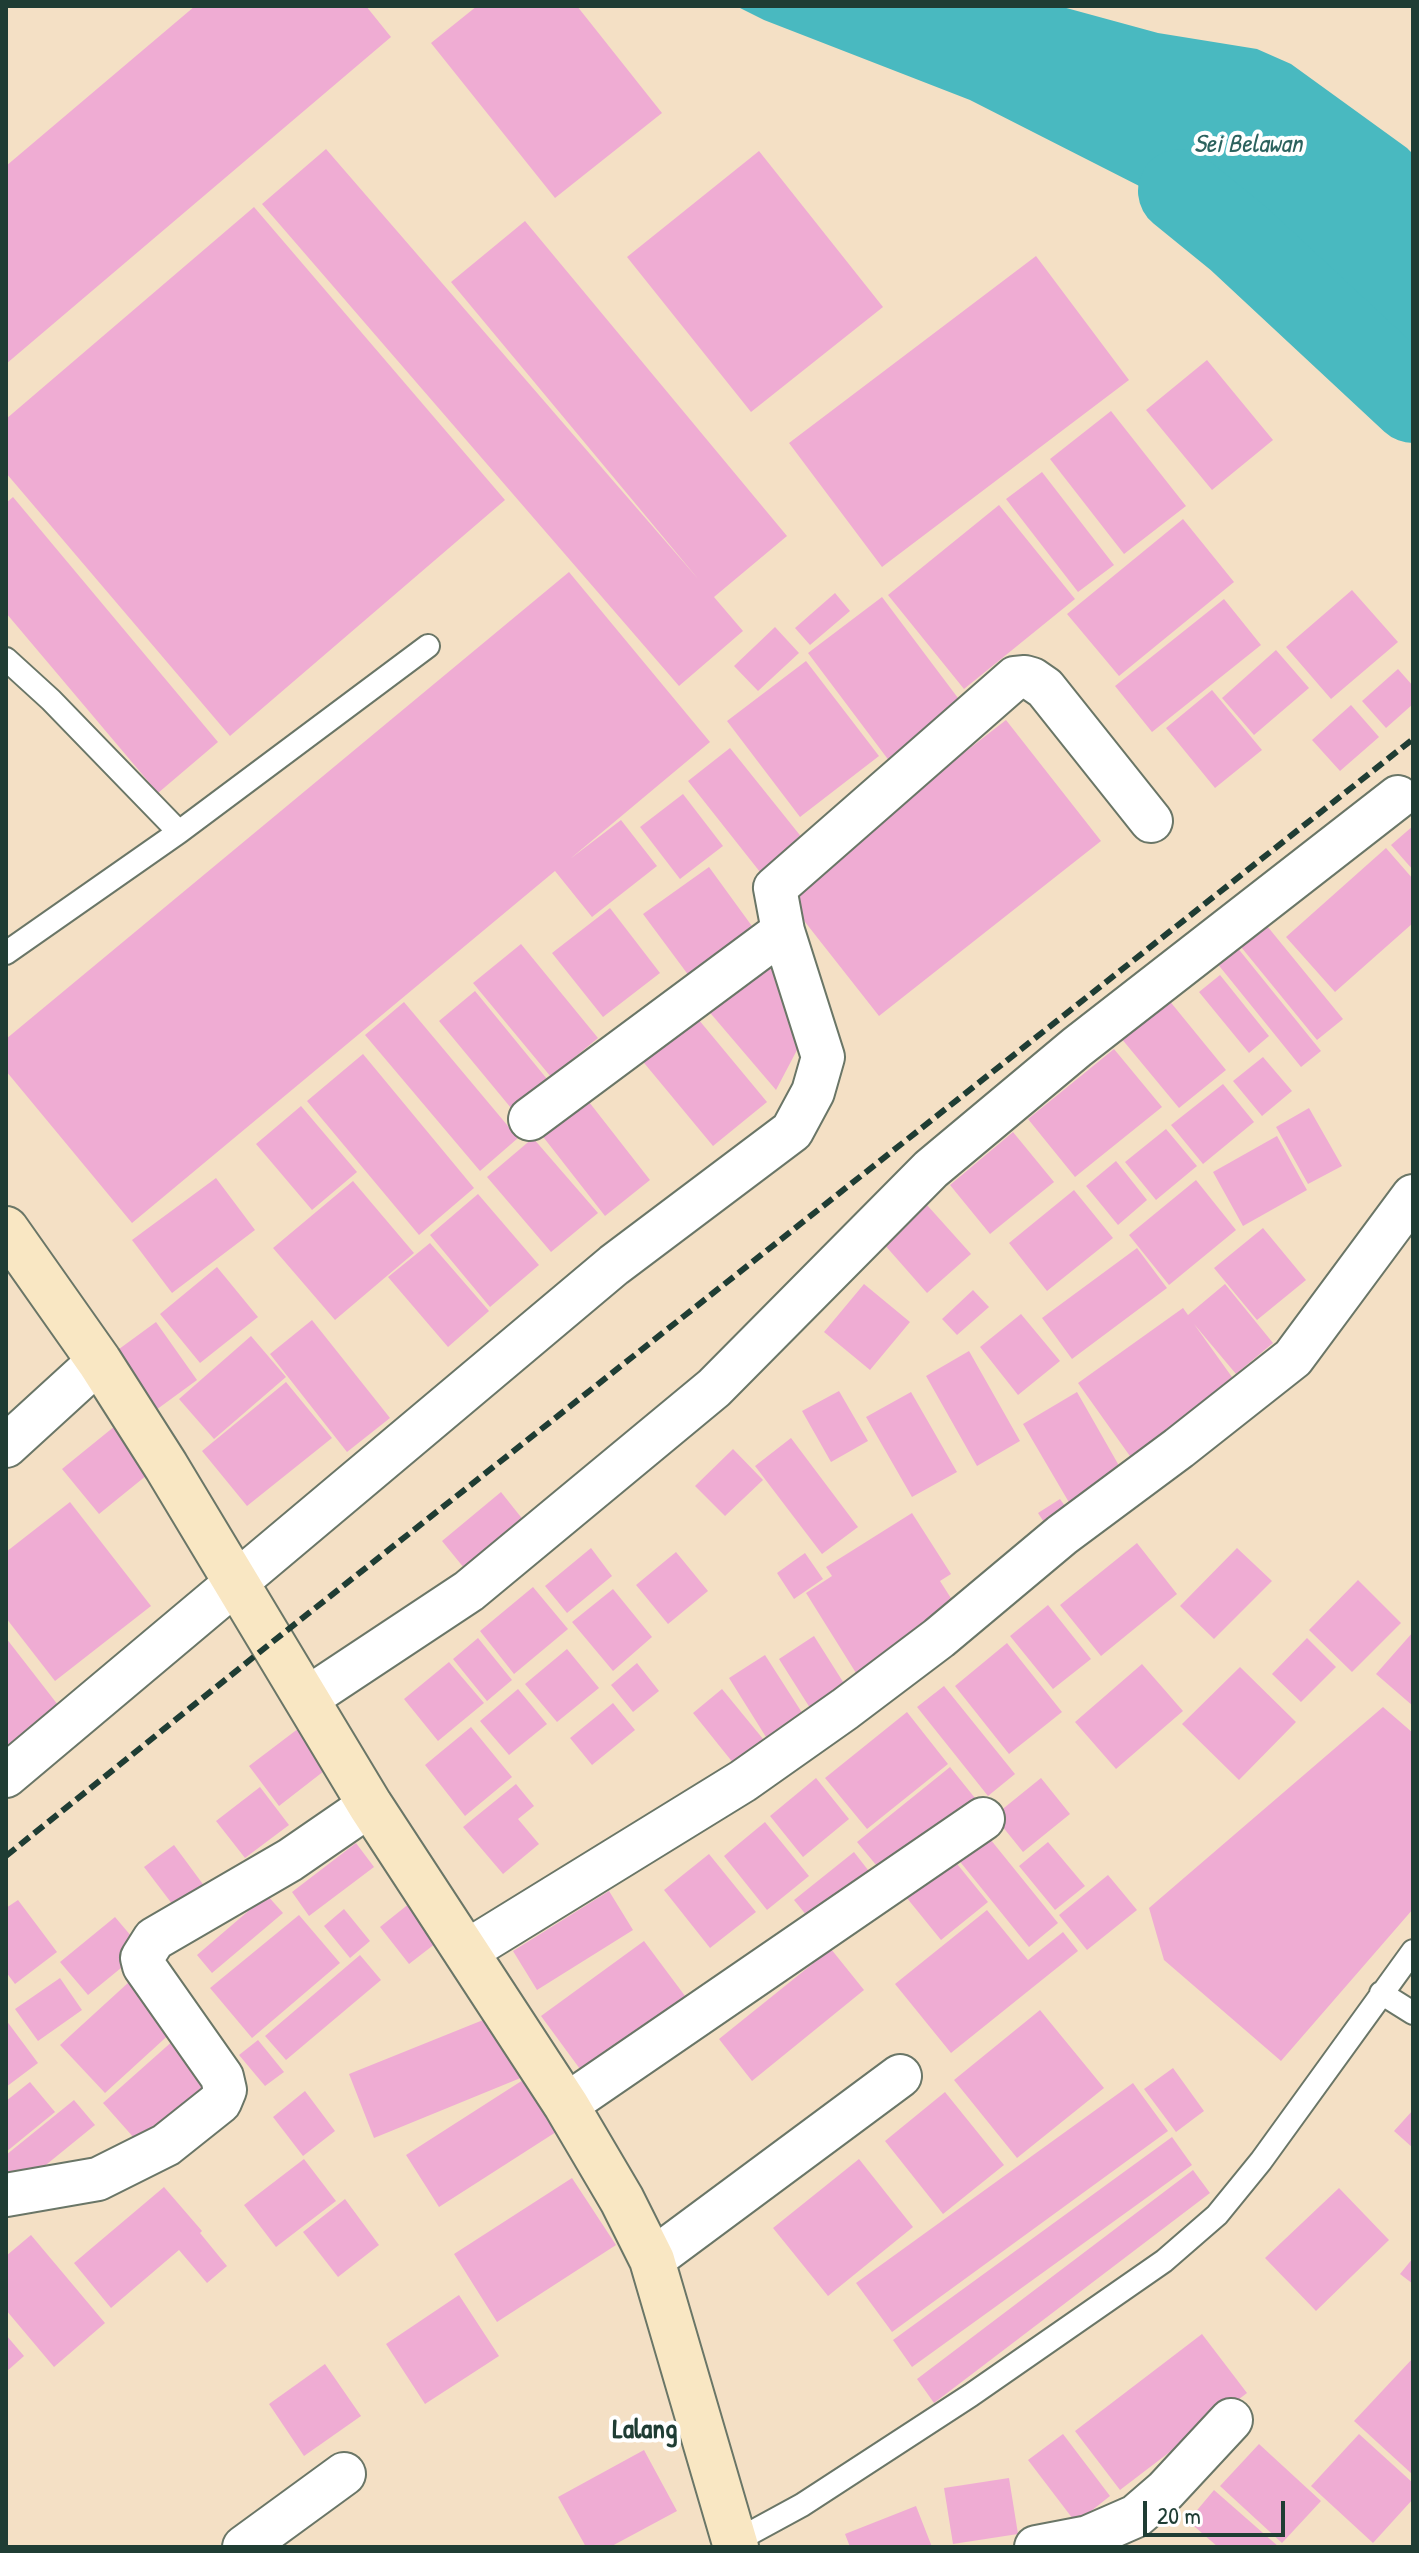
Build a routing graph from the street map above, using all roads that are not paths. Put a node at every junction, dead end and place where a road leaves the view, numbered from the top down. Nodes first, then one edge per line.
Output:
1 (428, 646) dead end
2 (6, 659) edge
3 (1398, 797) dead end
4 (1151, 821) dead end
5 (179, 832) junction
6 (783, 931) junction
7 (6, 953) edge
8 (530, 1119) dead end
9 (1413, 1196) edge
10 (6, 1229) edge
11 (99, 1361) junction
12 (6, 1446) edge
13 (236, 1582) junction
14 (306, 1699) junction
15 (6, 1776) edge
16 (370, 1805) junction
17 (983, 1819) dead end
18 (467, 1951) junction
19 (1413, 1951) edge
20 (1381, 1993) junction
21 (1413, 2013) edge
22 (900, 2076) dead end
23 (566, 2105) junction
24 (6, 2195) edge
25 (652, 2260) junction
26 (1231, 2420) dead end
27 (344, 2474) dead end
28 (735, 2544) edge
29 (244, 2547) edge
30 (1036, 2547) edge

1 - 5 lane
2 - 5 lane
3 - 14 street
4 - 6 street
5 - 7 lane
6 - 8 street
6 - 13 street
9 - 18 street
10 - 11 street
11 - 12 street
11 - 13 street
13 - 14 street
13 - 15 street
14 - 16 street
16 - 18 street
16 - 24 street
17 - 23 street
18 - 23 street
19 - 20 lane
20 - 21 lane
20 - 28 lane
22 - 25 street
23 - 25 street
25 - 28 street
26 - 30 street
27 - 29 street

